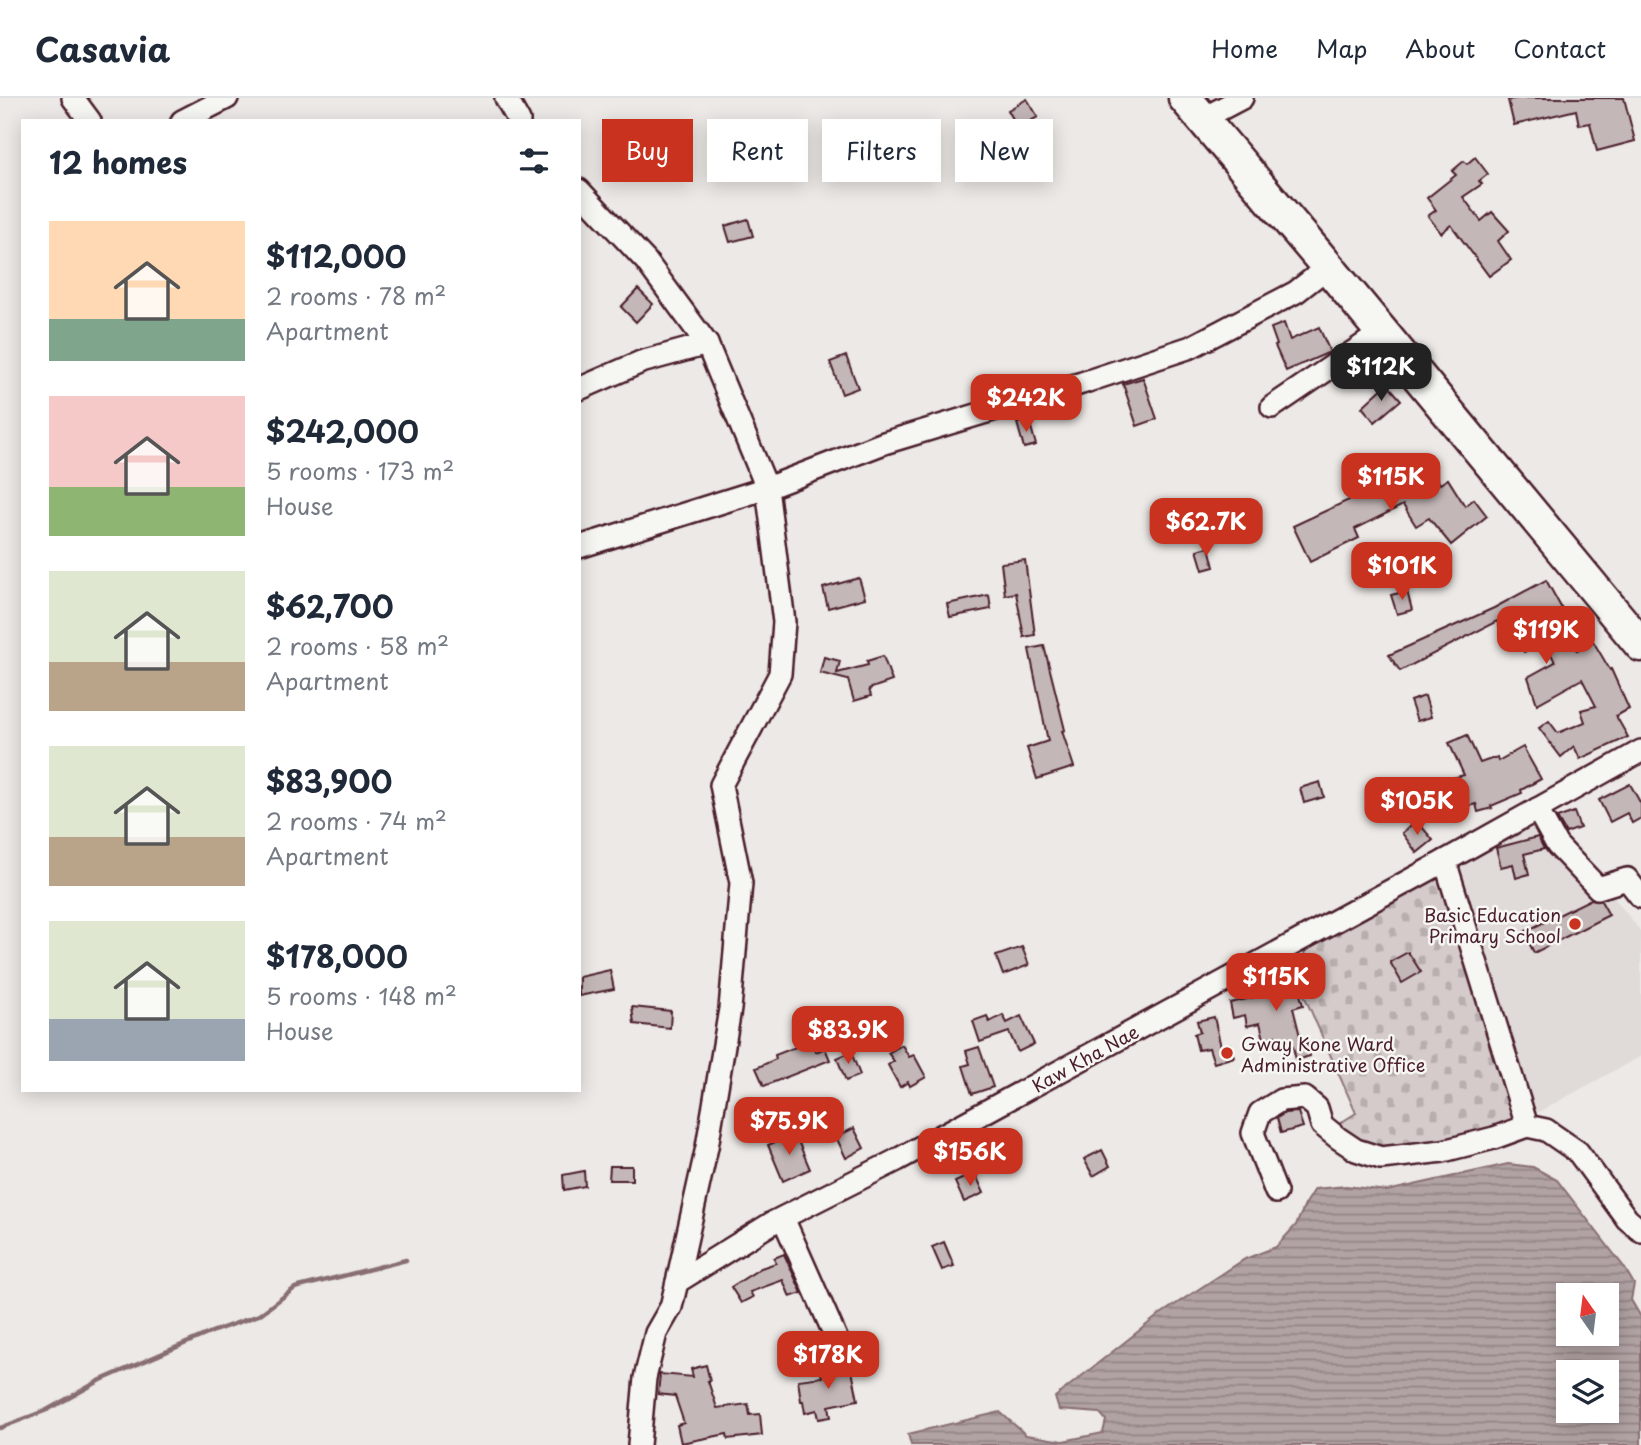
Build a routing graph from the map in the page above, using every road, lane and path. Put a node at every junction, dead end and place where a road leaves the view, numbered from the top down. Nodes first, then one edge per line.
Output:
1 (73, 98) edge
2 (228, 98) edge
3 (506, 98) edge
4 (1242, 98) edge
5 (1194, 109) edge
6 (89, 119) edge
7 (186, 119) edge
8 (518, 119) edge
9 (581, 192) edge
10 (1328, 267) junction
11 (1381, 332) junction
12 (707, 344) junction
13 (581, 388) edge
14 (1272, 407) dead end
15 (767, 488) junction
16 (581, 546) edge
17 (1641, 645) edge
18 (1641, 751) edge
19 (1536, 810) junction
20 (1445, 861) junction
21 (1641, 897) edge
22 (1527, 1126) junction
23 (1276, 1192) dead end
24 (783, 1218) junction
25 (1641, 1231) edge
26 (677, 1282) junction
27 (841, 1349) dead end
28 (639, 1445) edge

1 - 6 street
2 - 7 street
3 - 8 street
4 - 5 street
5 - 10 highway
9 - 12 street
10 - 11 highway
10 - 15 street
11 - 14 street
11 - 17 highway
12 - 13 street
12 - 15 street
15 - 16 street
15 - 26 street
18 - 19 street, Kaw Kha Nae
19 - 20 street, Kaw Kha Nae
19 - 21 street
20 - 22 street
20 - 24 street, Kaw Kha Nae
22 - 23 street
22 - 25 street
24 - 26 street, Kaw Kha Nae
24 - 27 street
26 - 28 street

